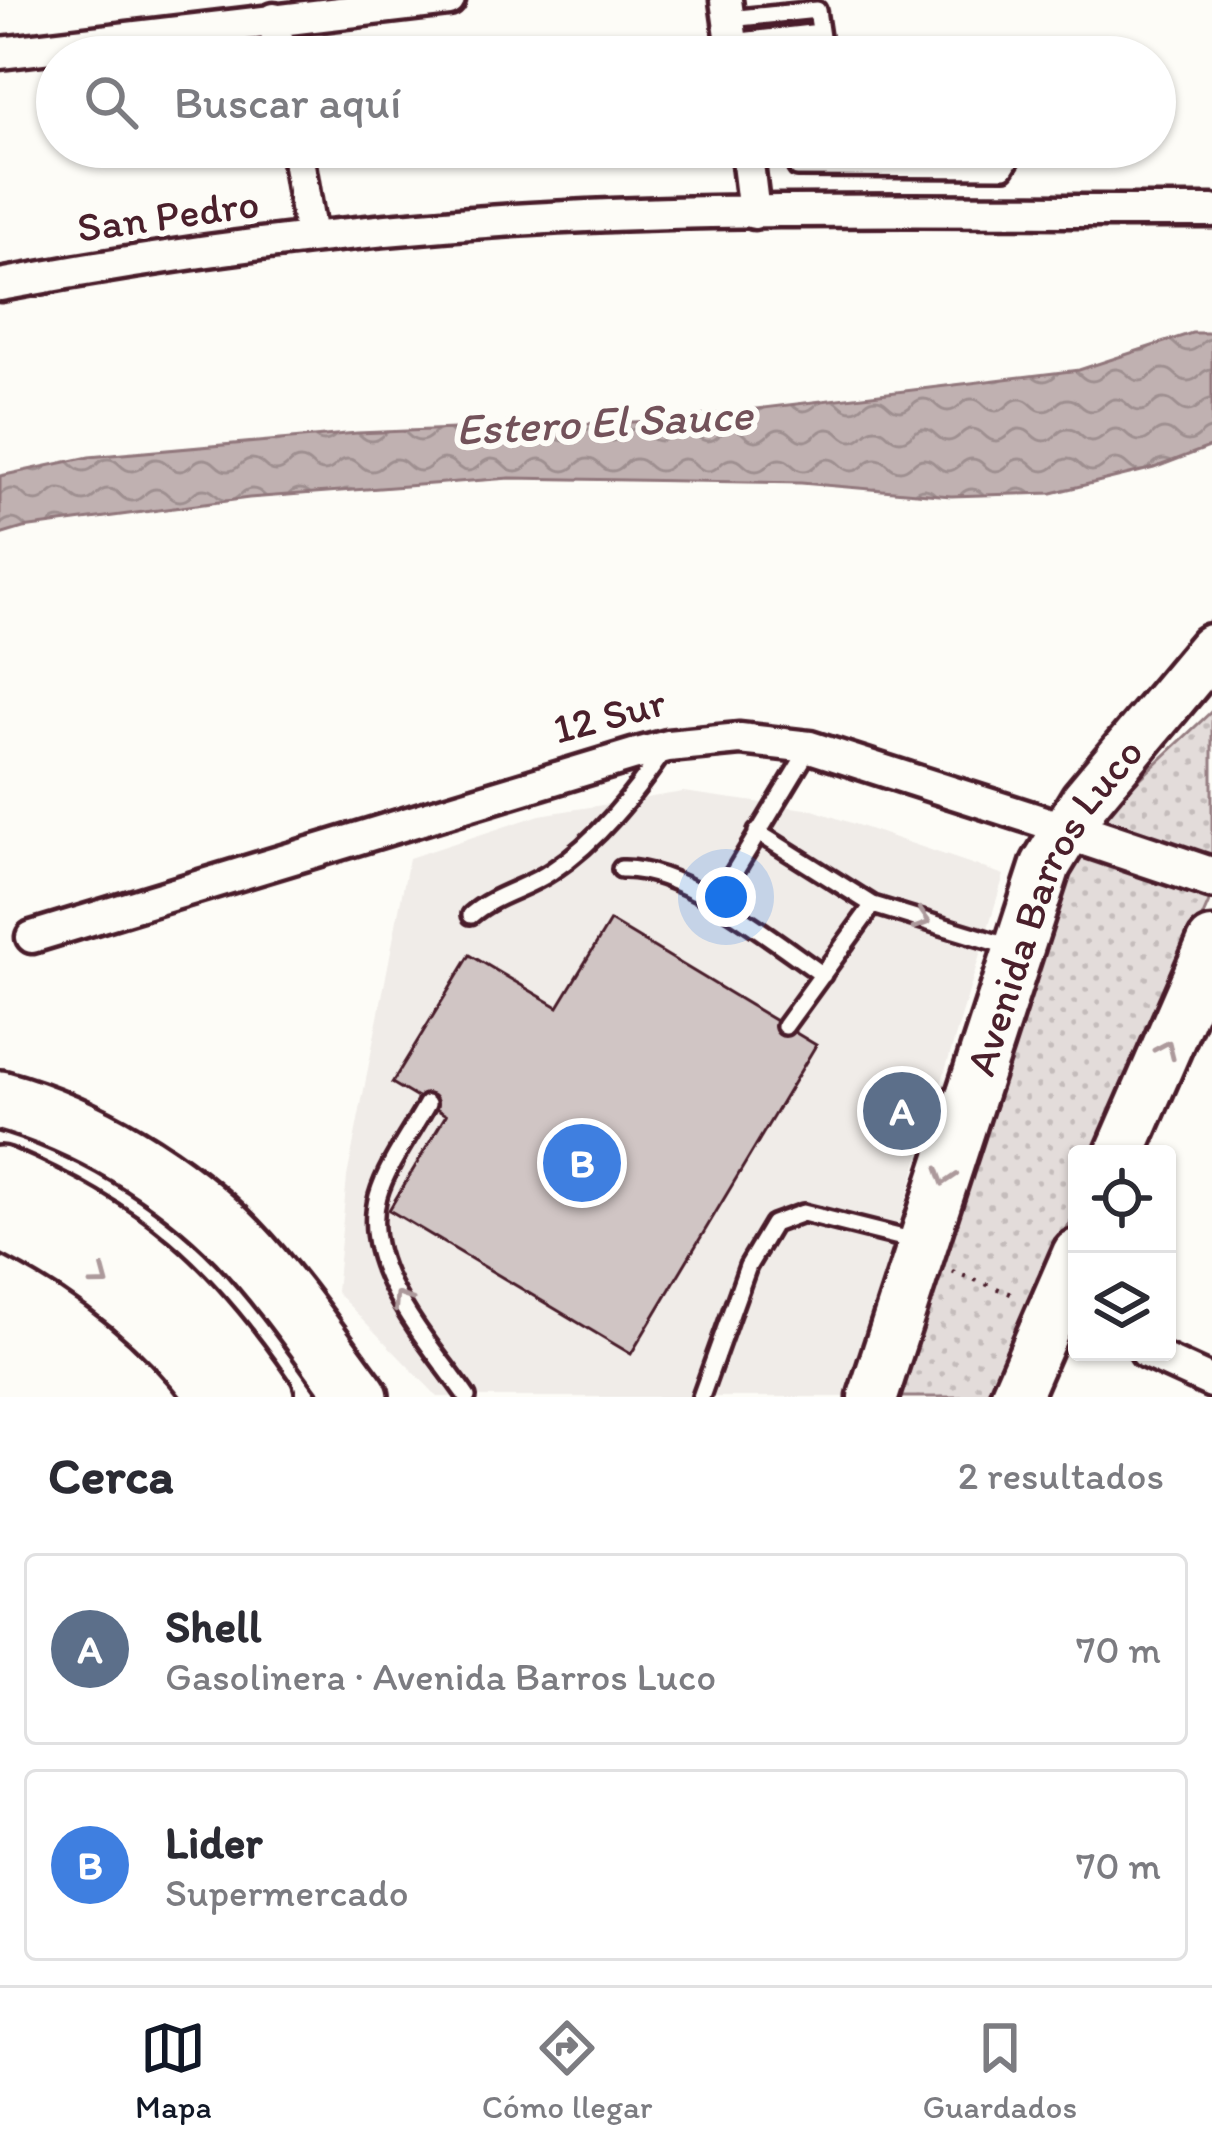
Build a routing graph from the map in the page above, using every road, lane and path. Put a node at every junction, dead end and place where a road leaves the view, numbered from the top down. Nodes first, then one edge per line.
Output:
1 (449, 0) edge
2 (274, 19) junction
3 (730, 29) edge
4 (137, 36) edge
5 (277, 36) edge
6 (821, 36) edge
7 (36, 49) edge
8 (0, 53) edge
9 (300, 168) edge
10 (749, 168) edge
11 (797, 168) edge
12 (1006, 168) edge
13 (1212, 211) edge
14 (754, 213) junction
15 (311, 237) junction
16 (0, 285) edge
17 (1212, 649) edge
18 (668, 746) junction
19 (810, 747) junction
20 (1066, 830) junction
21 (758, 832) junction
22 (621, 869) dead end
23 (1212, 878) edge
24 (717, 901) junction
25 (873, 905) junction
26 (471, 915) dead end
27 (32, 937) dead end
28 (1212, 944) edge
29 (1018, 950) junction
30 (823, 975) junction
31 (785, 1026) dead end
32 (0, 1100) edge
33 (427, 1104) dead end
34 (0, 1137) edge
35 (1124, 1145) edge
36 (0, 1176) edge
37 (0, 1220) edge
38 (922, 1251) junction
39 (1065, 1315) edge
40 (1166, 1361) edge
41 (1212, 1382) edge
42 (219, 1397) edge
43 (264, 1397) edge
44 (320, 1397) edge
45 (359, 1397) edge
46 (466, 1397) edge
47 (701, 1397) edge
48 (873, 1397) edge
49 (1015, 1397) edge

1 - 2 street
2 - 4 street
2 - 5 street
3 - 6 lane
7 - 8 street
9 - 15 street
10 - 14 street
11 - 12 lane
13 - 14 street, San Pedro
14 - 15 street, San Pedro
15 - 16 street, San Pedro
17 - 20 main road, Avenida Barros Luco
18 - 19 street, 12 Sur
18 - 26 lane
18 - 27 street, 12 Sur
19 - 20 street, 12 Sur
19 - 21 lane
20 - 23 street, 12 Sur
20 - 29 main road, Avenida Barros Luco
21 - 24 lane
21 - 25 lane
22 - 24 lane
24 - 30 lane
25 -> 29 lane
25 - 30 lane
35 -> 28 main road
29 -> 38 main road, Avenida Barros Luco
30 - 31 lane
32 - 45 highway
46 -> 33 lane
34 - 44 highway
36 - 43 highway
37 -> 42 highway
38 - 39 path
38 - 47 lane
38 - 48 main road, Avenida Barros Luco
39 - 49 main road
40 - 41 street

